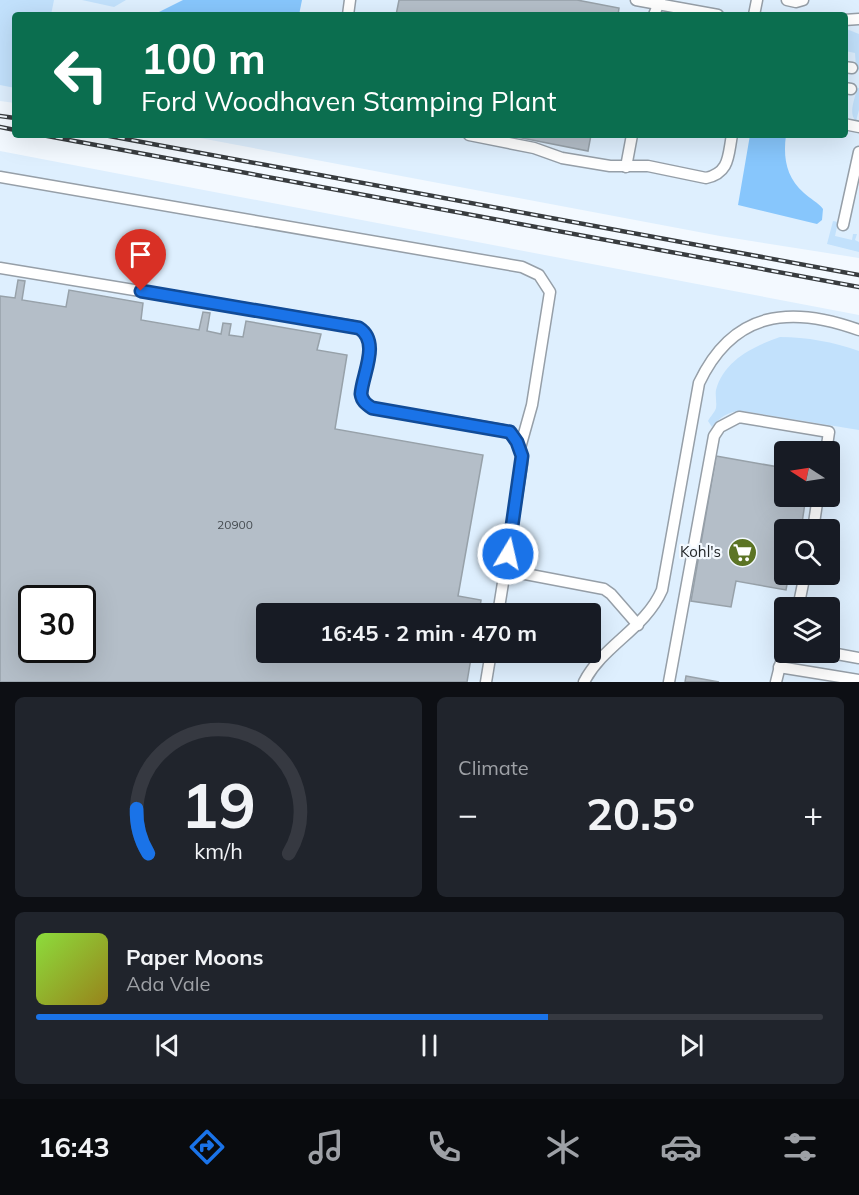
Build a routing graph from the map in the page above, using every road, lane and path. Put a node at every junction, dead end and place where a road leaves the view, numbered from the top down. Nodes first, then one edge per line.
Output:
1 (636, 0) edge
2 (787, 0) edge
3 (803, 0) edge
4 (660, 2) edge
5 (705, 12) edge
6 (484, 138) edge
7 (631, 138) edge
8 (731, 138) edge
9 (859, 152) edge
10 (626, 166) junction
11 (0, 177) edge
12 (843, 225) dead end
13 (0, 268) edge
14 (859, 330) edge
15 (828, 441) edge
16 (520, 448) junction
17 (520, 573) dead end
18 (500, 603) edge
19 (638, 625) junction
20 (840, 655) edge
21 (859, 658) edge
22 (489, 663) edge
23 (780, 663) edge
24 (779, 667) junction
25 (859, 680) edge
26 (486, 682) edge
27 (584, 682) edge
28 (669, 682) edge
29 (776, 682) edge

1 - 4 street
2 - 3 street
4 - 5 street
6 - 10 street
7 - 10 street
8 - 10 street
9 - 12 street
11 - 16 street
13 - 16 street
14 - 19 street
15 - 28 street
16 - 18 street
17 - 19 street
19 - 27 street
20 - 21 street
22 - 26 street
23 - 24 street
24 - 25 street
24 - 29 street

